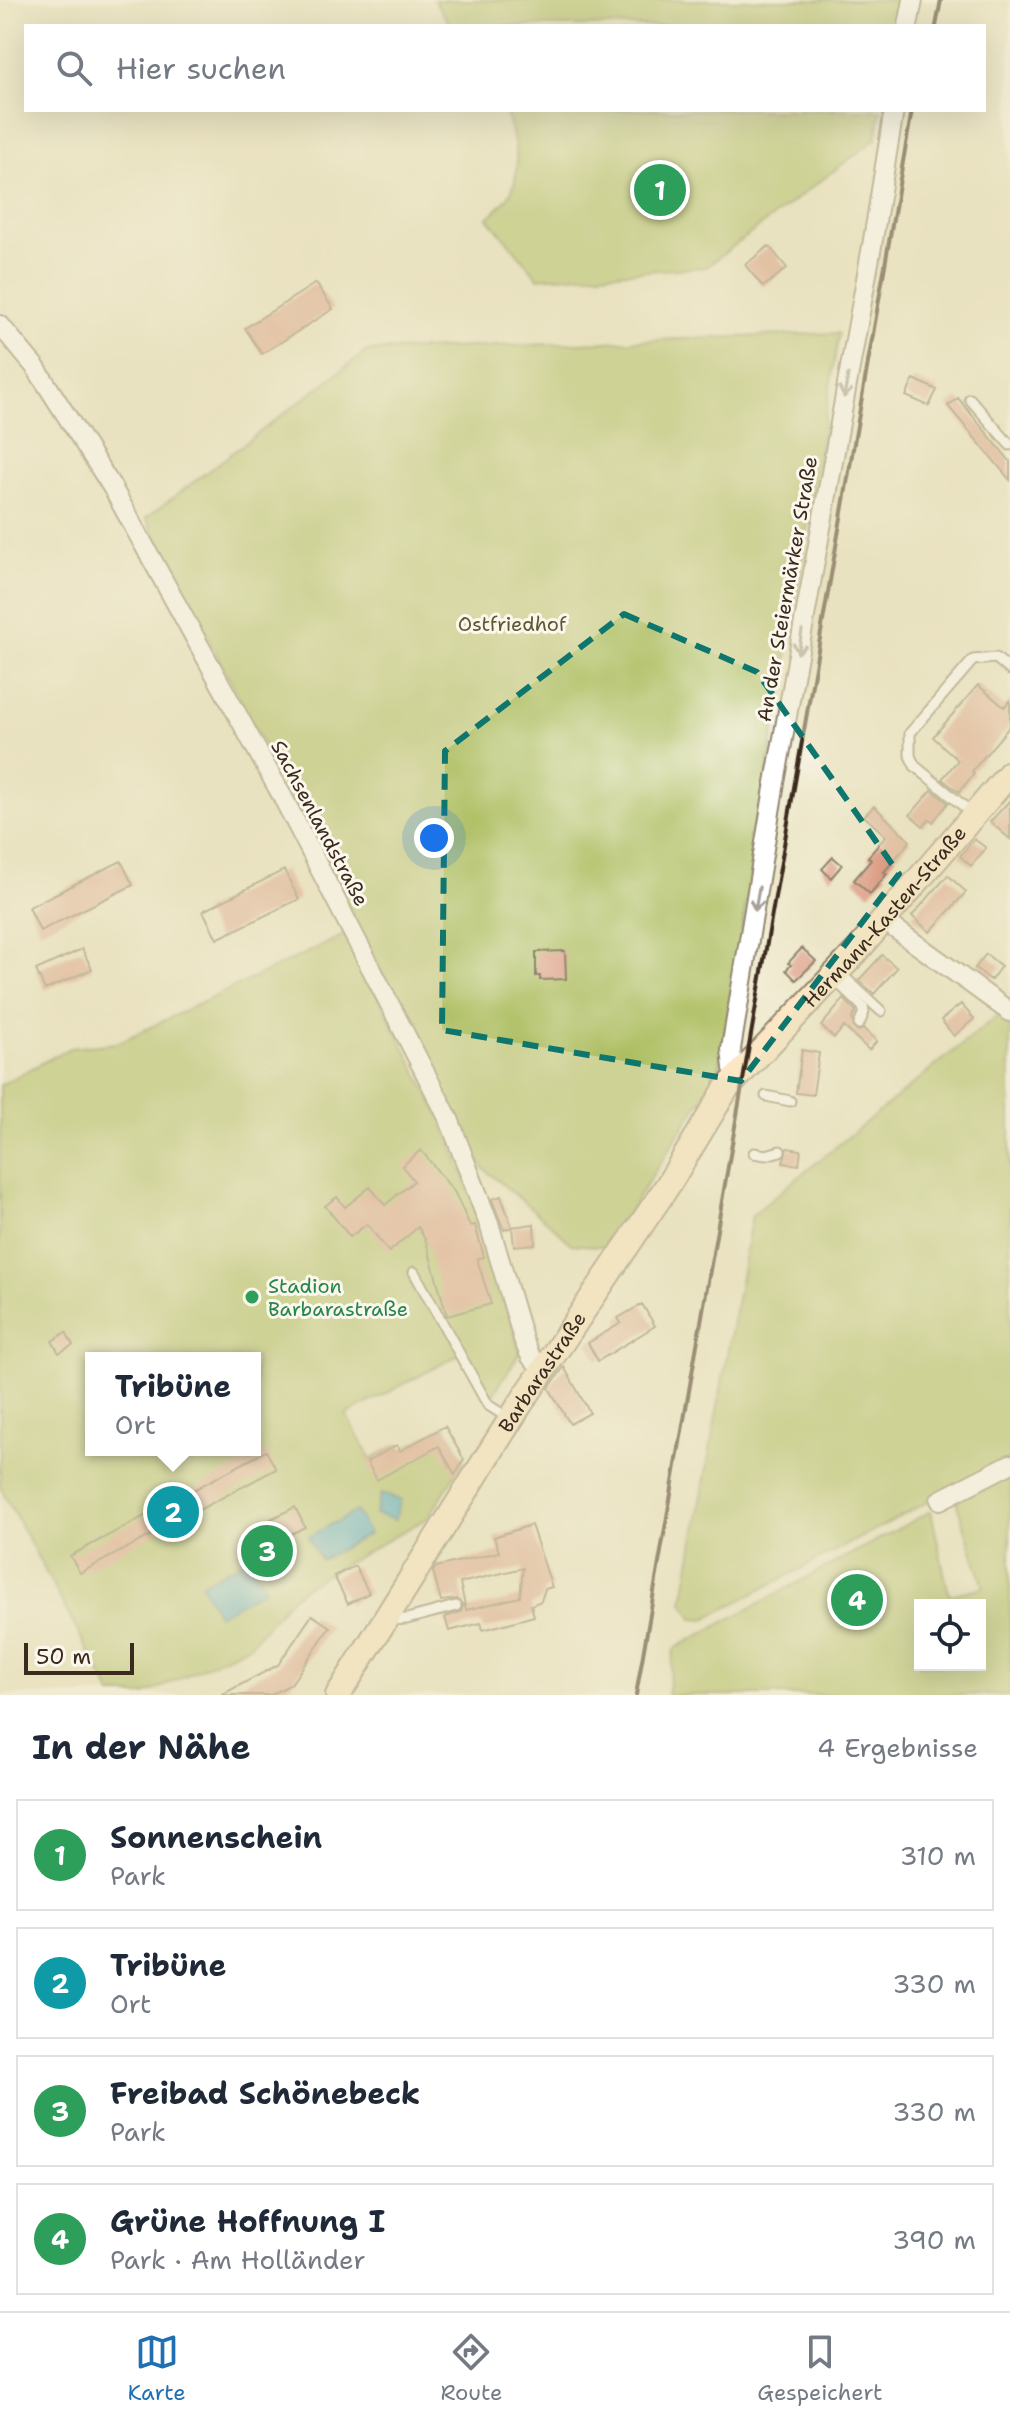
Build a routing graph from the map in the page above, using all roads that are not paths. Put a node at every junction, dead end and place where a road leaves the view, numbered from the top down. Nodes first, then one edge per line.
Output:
1 (913, 0) edge
2 (908, 24) edge
3 (894, 112) edge
4 (0, 325) edge
5 (970, 399) dead end
6 (1010, 445) edge
7 (1010, 670) edge
8 (1010, 773) edge
9 (973, 814) junction
10 (883, 920) junction
11 (836, 975) junction
12 (881, 1011) dead end
13 (1010, 1012) edge
14 (859, 1024) dead end
15 (757, 1056) joint
16 (736, 1077) junction
17 (766, 1096) dead end
18 (790, 1101) dead end
19 (780, 1151) dead end
20 (754, 1153) dead end
21 (414, 1272) dead end
22 (543, 1368) junction
23 (510, 1419) junction
24 (1010, 1464) edge
25 (940, 1500) dead end
26 (456, 1606) dead end
27 (385, 1620) junction
28 (338, 1695) edge

1 - 2 street
3 -> 16 street, An der Steiermärker Straße
4 - 22 street, Sachsenlandstraße
5 - 6 lane
7 - 9 lane
8 - 9 street, Hermann-Kasten-Straße
9 - 10 street, Hermann-Kasten-Straße
10 - 11 street, Hermann-Kasten-Straße
10 - 13 street
11 - 12 lane
11 - 14 lane
11 - 15 street, Hermann-Kasten-Straße
15 - 16 street, Barbarastraße
16 - 22 street, Barbarastraße
17 - 18 lane
19 - 20 lane
21 - 23 lane
22 - 23 street, Barbarastraße
23 - 27 street, Barbarastraße
24 - 25 street
26 - 27 lane
27 - 28 street, Barbarastraße

